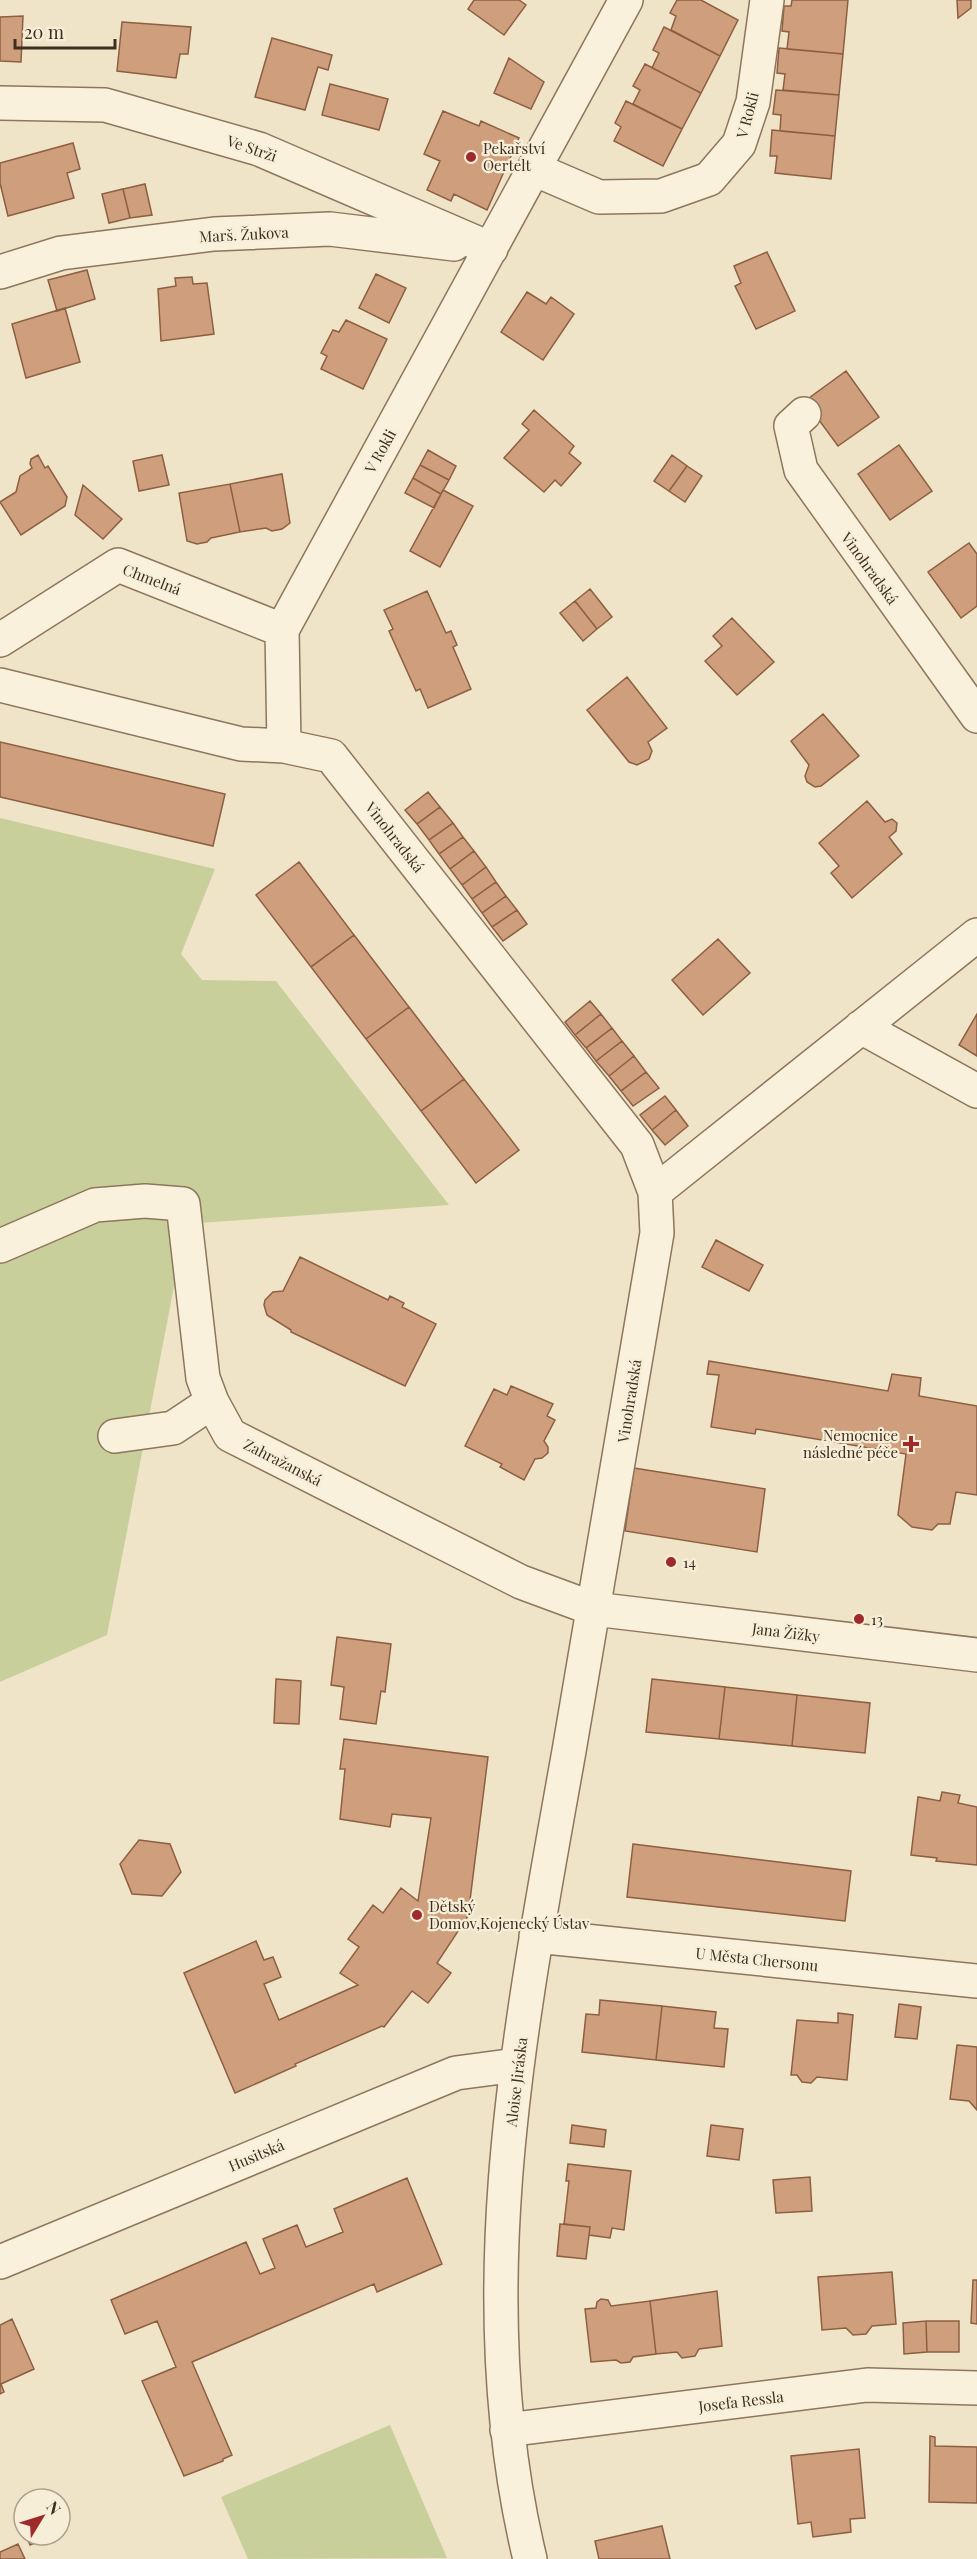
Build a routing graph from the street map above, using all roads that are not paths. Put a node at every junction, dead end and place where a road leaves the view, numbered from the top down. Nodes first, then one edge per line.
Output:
1 (626, 0) edge
2 (767, 0) edge
3 (0, 103) edge
4 (534, 169) junction
5 (491, 249) junction
6 (0, 272) edge
7 (804, 414) dead end
8 (282, 630) junction
9 (0, 640) edge
10 (0, 686) edge
11 (977, 716) edge
12 (284, 746) junction
13 (977, 935) edge
14 (861, 1027) junction
15 (977, 1091) edge
16 (655, 1192) junction
17 (0, 1246) edge
18 (212, 1402) junction
19 (115, 1436) dead end
20 (594, 1609) junction
21 (977, 1655) edge
22 (536, 1936) junction
23 (977, 1981) edge
24 (516, 2065) junction
25 (0, 2262) edge
26 (977, 2388) edge
27 (507, 2430) junction
28 (530, 2559) edge

1 - 4 street, V Rokli
2 - 4 street, V Rokli
3 - 5 street, Ve Strži
4 - 5 street, V Rokli
5 - 6 street, Marš. Žukova
5 - 8 street, V Rokli
7 - 11 street, Vinohradská
8 - 9 street, Chmelná
8 - 12 street, V Rokli
10 - 12 street, Vinohradská
12 - 16 street, Vinohradská
13 - 14 street
14 - 15 street
14 - 16 street
16 - 20 street, Vinohradská
17 - 18 street, Zahražanská
18 - 19 street
18 - 20 street, Zahražanská
20 - 21 street, Jana Žižky
20 - 22 street, Aloise Jiráska
22 - 23 street, U Města Chersonu
22 - 24 street, Aloise Jiráska
24 - 25 street, Husitská
24 - 27 street, Aloise Jiráska
26 - 27 street, Josefa Ressla
27 - 28 street, Aloise Jiráska

